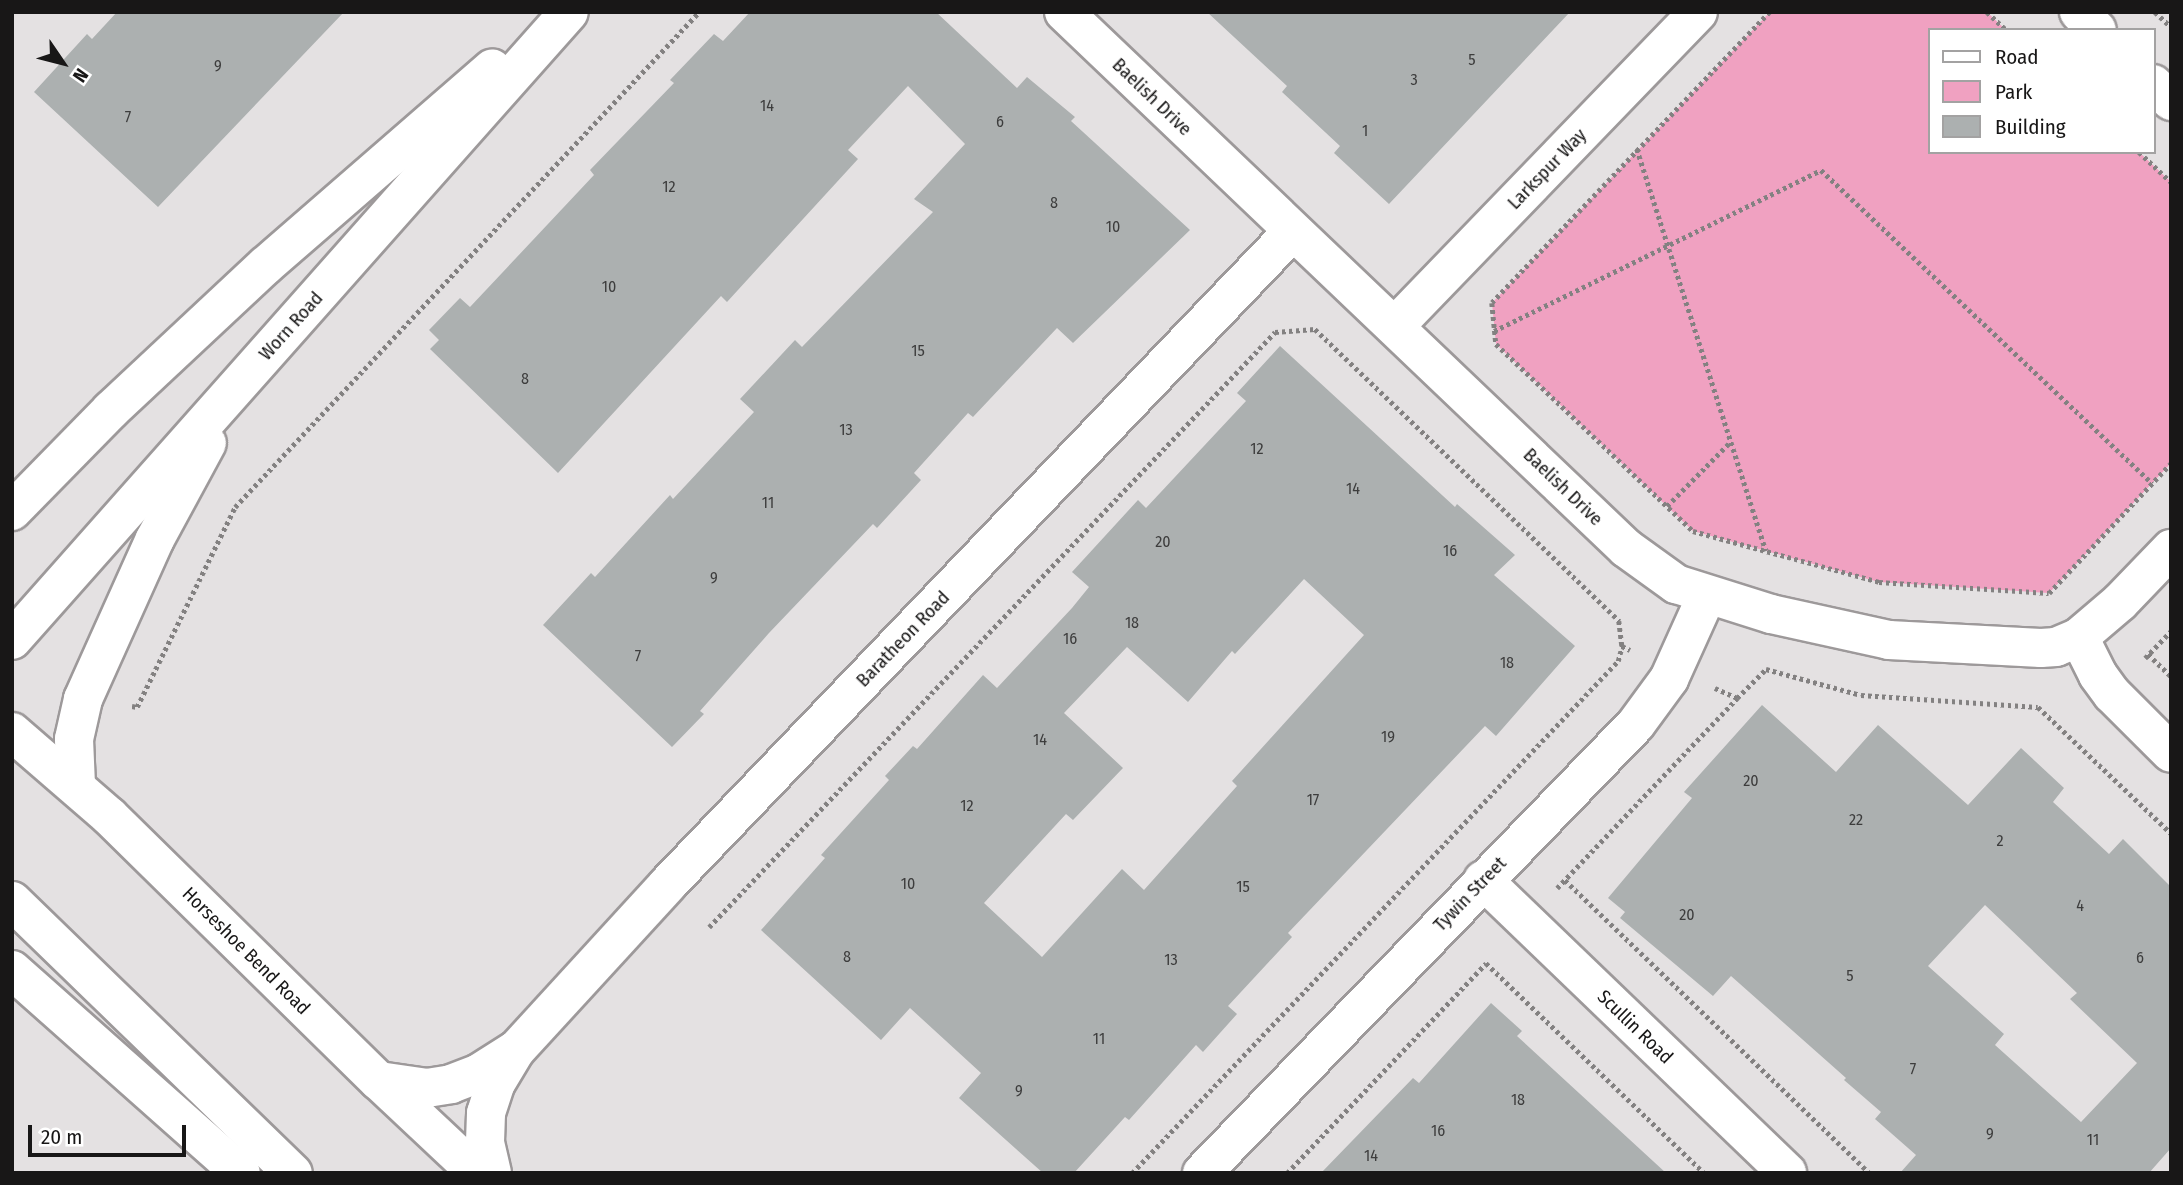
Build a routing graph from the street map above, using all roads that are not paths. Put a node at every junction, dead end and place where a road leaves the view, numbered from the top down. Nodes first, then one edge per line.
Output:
1 (558, 12) edge
2 (569, 12) edge
3 (1064, 12) edge
4 (1698, 12) edge
5 (2079, 12) edge
6 (2095, 28) edge
7 (2155, 86) edge
8 (2171, 101) edge
9 (1293, 231) junction
10 (1395, 326) junction
11 (248, 374) junction
12 (17, 500) edge
13 (2171, 549) edge
14 (1707, 595) junction
15 (2079, 637) junction
16 (12, 640) edge
17 (12, 732) edge
18 (2171, 753) edge
19 (76, 785) junction
20 (1483, 880) junction
21 (12, 901) edge
22 (12, 970) edge
23 (516, 1050) junction
24 (379, 1082) junction
25 (241, 1173) edge
26 (293, 1173) edge
27 (477, 1173) edge
28 (492, 1173) edge
29 (1202, 1173) edge
30 (1787, 1173) edge

1 - 12 street
2 - 11 street, Worn Road
3 - 9 street, Baelish Drive
4 - 10 street, Larkspur Way
5 - 6 street
7 - 8 street
9 - 10 street, Baelish Drive
9 - 23 street, Baratheon Road
10 - 14 street, Baelish Drive
11 - 16 street, Worn Road
11 - 19 street
13 - 15 street, Baelish Drive
14 - 15 street, Baelish Drive
14 - 20 street, Tywin Street
15 - 18 street
17 - 19 street, Horseshoe Bend Road
19 - 24 street, Horseshoe Bend Road
20 - 29 street, Tywin Street
20 - 30 street, Scullin Road
21 - 26 street
22 - 25 street
23 - 24 street, Baratheon Road
23 - 28 street, Baratheon Road
24 - 27 street, Horseshoe Bend Road

